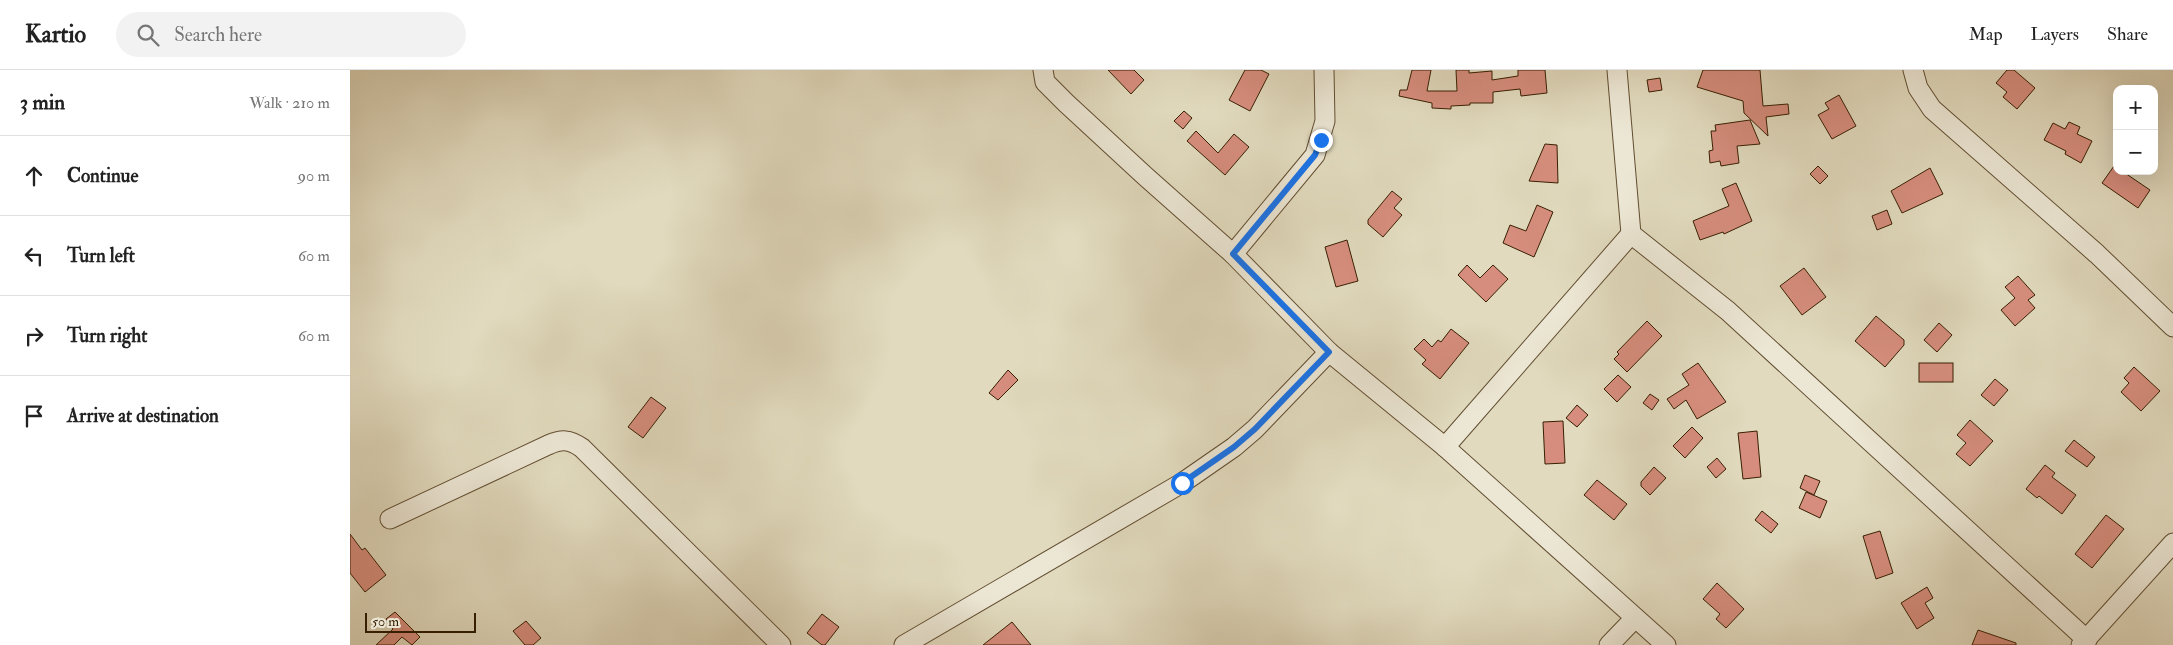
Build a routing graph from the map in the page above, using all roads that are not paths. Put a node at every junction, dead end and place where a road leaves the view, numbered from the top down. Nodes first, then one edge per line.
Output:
1 (1043, 70) edge
2 (1324, 70) edge
3 (1617, 70) edge
4 (1913, 70) edge
5 (1631, 234) junction
6 (1233, 254) junction
7 (2173, 327) edge
8 (1329, 352) junction
9 (1445, 447) junction
10 (390, 519) dead end
11 (2173, 543) edge
12 (1636, 618) junction
13 (2084, 642) edge
14 (781, 645) edge
15 (904, 645) edge
16 (1609, 645) edge
17 (1666, 645) edge

1 - 6 street
2 - 6 street
3 - 5 street
4 - 7 street
5 - 9 street
5 - 13 street
6 - 8 street
8 - 9 street
8 - 15 street
9 - 12 street
10 - 14 street
11 - 13 street
12 - 16 street
12 - 17 street

